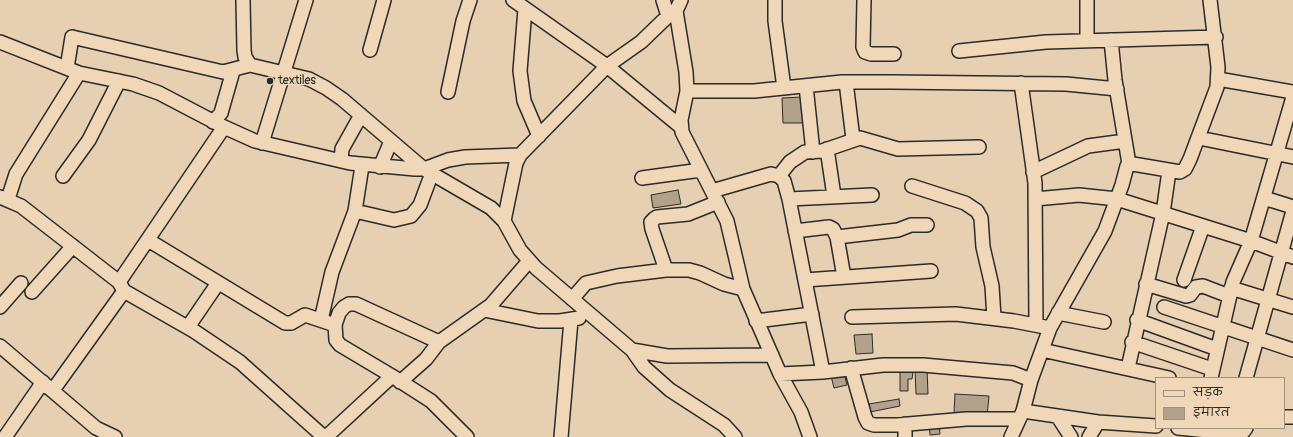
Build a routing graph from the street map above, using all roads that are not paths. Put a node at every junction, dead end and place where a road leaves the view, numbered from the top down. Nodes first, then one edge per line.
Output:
1 (243, 0) edge
2 (306, 0) edge
3 (384, 0) edge
4 (470, 0) edge
5 (513, 0) edge
6 (663, 0) edge
7 (775, 0) edge
8 (864, 0) edge
9 (1087, 0) edge
10 (1210, 0) edge
11 (525, 9) junction
12 (675, 9) edge
13 (1216, 37) junction
14 (1111, 40) junction
15 (1087, 41) junction
16 (0, 42) edge
17 (370, 50) dead end
18 (959, 51) dead end
19 (894, 54) dead end
20 (250, 65) junction
21 (607, 66) junction
22 (73, 71) junction
23 (233, 71) junction
24 (284, 74) junction
25 (1218, 79) junction
26 (119, 81) junction
27 (846, 82) junction
28 (1021, 83) junction
29 (806, 86) junction
30 (784, 88) junction
31 (1117, 90) junction
32 (687, 91) junction
33 (448, 92) dead end
34 (1293, 92) edge
35 (1293, 97) edge
36 (361, 115) junction
37 (219, 124) junction
38 (681, 127) junction
39 (539, 136) junction
40 (1199, 138) junction
41 (853, 139) junction
42 (391, 141) junction
43 (1126, 141) junction
44 (262, 143) junction
45 (979, 147) dead end
46 (827, 149) junction
47 (813, 152) junction
48 (1278, 153) junction
49 (520, 156) junction
50 (1293, 156) edge
51 (341, 161) junction
52 (1129, 164) junction
53 (362, 166) junction
54 (380, 167) junction
55 (701, 170) junction
56 (428, 171) junction
57 (1169, 171) junction
58 (1034, 172) junction
59 (63, 176) dead end
60 (778, 176) junction
61 (642, 178) dead end
62 (912, 186) dead end
63 (872, 195) dead end
64 (834, 196) junction
65 (715, 197) junction
66 (4, 198) edge
67 (1264, 198) junction
68 (789, 199) junction
69 (1117, 199) junction
70 (1035, 200) junction
71 (1293, 207) edge
72 (355, 211) junction
73 (1293, 211) edge
74 (1163, 213) junction
75 (504, 221) junction
76 (927, 224) dead end
77 (1203, 226) junction
78 (795, 231) junction
79 (837, 237) junction
80 (148, 240) junction
81 (1250, 241) junction
82 (73, 246) junction
83 (1288, 255) edge
84 (529, 260) junction
85 (666, 270) junction
86 (932, 270) dead end
87 (844, 277) junction
88 (805, 280) junction
89 (1184, 280) dead end
90 (21, 283) dead end
91 (218, 283) junction
92 (1146, 284) junction
93 (121, 287) junction
94 (743, 289) junction
95 (1170, 290) junction
96 (32, 292) dead end
97 (1230, 292) junction
98 (572, 299) junction
99 (1268, 300) junction
100 (0, 307) edge
101 (1164, 307) junction
102 (1293, 307) edge
103 (484, 310) junction
104 (1058, 313) junction
105 (812, 314) junction
106 (591, 316) junction
107 (852, 317) dead end
108 (994, 318) junction
109 (321, 320) junction
110 (571, 320) junction
111 (1137, 320) junction
112 (756, 321) junction
113 (1104, 322) dead end
114 (335, 325) junction
115 (1036, 325) junction
116 (1222, 326) junction
117 (188, 327) junction
118 (1157, 327) junction
119 (1050, 328) junction
120 (1180, 335) junction
121 (1258, 339) junction
122 (439, 342) junction
123 (1132, 342) junction
124 (0, 346) edge
125 (1217, 349) junction
126 (632, 350) junction
127 (1042, 350) junction
128 (1293, 350) edge
129 (772, 355) junction
130 (1172, 355) junction
131 (851, 368) junction
132 (1128, 368) junction
133 (824, 372) junction
134 (780, 374) junction
135 (1212, 374) edge
136 (1165, 377) edge
137 (1246, 377) edge
138 (396, 379) junction
139 (1031, 380) junction
140 (48, 386) junction
141 (1021, 415) junction
142 (1058, 417) junction
143 (1098, 422) junction
144 (1155, 426) edge
145 (1202, 429) edge
146 (905, 431) edge
147 (1240, 433) edge
148 (320, 435) edge
149 (112, 436) edge
150 (5, 437) edge
151 (467, 437) edge
152 (561, 437) edge
153 (735, 437) edge
154 (810, 437) edge
155 (1011, 437) edge
156 (1070, 437) edge
157 (1089, 437) edge

1 - 20 street
2 - 24 street
3 - 17 street
4 - 33 street
5 - 11 street
6 - 12 street
7 - 30 street
8 - 19 street
9 - 15 street
10 - 13 street
11 - 21 street
11 - 39 street
12 - 21 street
12 - 32 street
13 - 14 street
13 - 25 street
14 - 15 street
14 - 31 street
15 - 18 street
16 - 22 street
20 - 23 street
20 - 24 street
21 - 38 street
21 - 39 street
22 - 23 street
22 - 26 street
22 - 66 street
23 - 37 street
24 - 36 street
24 - 44 street
25 - 34 street
25 - 40 street
26 - 37 street
26 - 59 street
27 - 28 street
27 - 29 street
27 - 41 street
28 - 31 street
28 - 58 street
29 - 30 street
29 - 47 street
30 - 32 street
31 - 43 street
32 - 38 street
35 - 48 street
36 - 42 street
36 - 51 street
37 - 44 street
37 - 80 street
38 - 55 street
39 - 49 street
40 - 48 street
40 - 57 street
41 - 45 street
41 - 46 street
42 - 54 street
42 - 56 street
43 - 52 street
43 - 58 street
44 - 51 street
46 - 47 street
46 - 64 street
47 - 60 street
48 - 50 street
48 - 67 street
49 - 56 street
49 - 75 street
51 - 53 street
52 - 57 street
52 - 69 street
53 - 54 street
53 - 72 street
54 - 56 street
55 - 61 street
55 - 65 street
56 - 72 street
56 - 75 street
57 - 74 street
58 - 70 street
60 - 65 street
60 - 68 street
62 - 108 street
63 - 64 street
64 - 68 street
65 - 85 street
65 - 94 street
66 - 82 street
67 - 71 street
67 - 81 street
68 - 78 street
69 - 70 street
69 - 74 street
69 - 104 street
70 - 115 street
72 - 109 street
73 - 83 street
74 - 77 street
74 - 92 street
75 - 84 street
76 - 79 street
77 - 81 street
77 - 89 street
78 - 79 street
78 - 88 street
79 - 87 street
80 - 91 street
80 - 93 street
81 - 83 street
81 - 97 street
82 - 93 street
82 - 96 street
83 - 99 street
84 - 98 street
84 - 103 street
85 - 94 street
85 - 98 street
86 - 87 street
87 - 88 street
88 - 105 street
90 - 100 street
91 - 109 street
91 - 117 street
92 - 95 street
92 - 111 street
93 - 117 street
93 - 140 street
94 - 112 street
95 - 97 street
95 - 101 street
97 - 99 street
97 - 116 street
98 - 106 street
99 - 102 street
99 - 121 street
101 - 116 street
101 - 118 street
103 - 110 street
103 - 122 street
104 - 113 street
104 - 119 street
105 - 112 street
105 - 133 street
106 - 110 street
106 - 126 street
107 - 108 street
108 - 115 street
109 - 114 street
110 - 152 street
111 - 118 street
111 - 123 street
112 - 129 street
114 - 122 street
114 - 138 street
115 - 119 street
116 - 121 street
116 - 125 street
117 - 148 street
118 - 120 street
119 - 127 street
120 - 125 street
120 - 130 street
121 - 128 street
121 - 137 street
122 - 138 street
123 - 130 street
123 - 132 street
124 - 140 street
125 - 135 street
126 - 129 street
126 - 153 street
127 - 132 street
127 - 139 street
129 - 134 street
130 - 135 street
131 - 133 street
131 - 139 street
131 - 146 street
132 - 136 street
133 - 134 street
134 - 154 street
138 - 148 street
138 - 151 street
139 - 141 street
140 - 149 street
140 - 150 street
141 - 142 street
141 - 146 street
141 - 155 street
142 - 143 street
142 - 156 street
143 - 144 street
143 - 157 street
145 - 147 street

